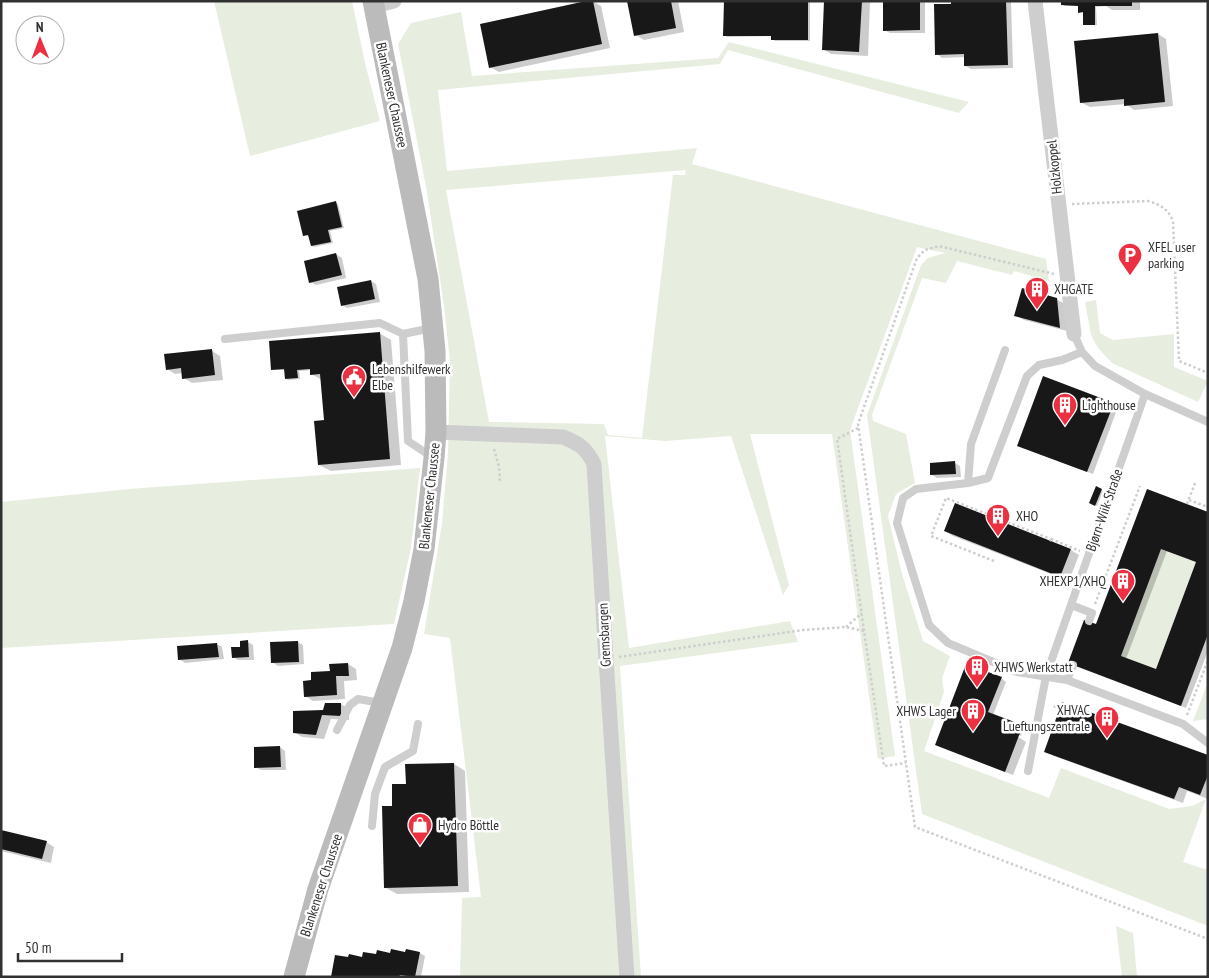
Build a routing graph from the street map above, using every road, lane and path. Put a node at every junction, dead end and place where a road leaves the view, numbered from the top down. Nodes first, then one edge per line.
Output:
1 (394, 1) edge
2 (1035, 1) edge
3 (373, 3) edge
4 (1058, 204) junction
5 (1066, 272) junction
6 (433, 328) junction
7 (403, 334) junction
8 (1074, 334) joint
9 (226, 339) dead end
10 (1005, 350) dead end
11 (1082, 352) junction
12 (1208, 373) edge
13 (1145, 394) junction
14 (1208, 422) edge
15 (858, 428) junction
16 (436, 432) junction
17 (488, 434) junction
18 (434, 458) junction
19 (500, 481) dead end
20 (968, 483) junction
21 (1195, 483) dead end
22 (1140, 486) dead end
23 (1189, 500) junction
24 (1187, 504) dead end
25 (1208, 507) edge
26 (1048, 538) junction
27 (1052, 542) dead end
28 (1089, 554) junction
29 (994, 561) dead end
30 (1071, 605) junction
31 (1092, 612) junction
32 (862, 613) junction
33 (1089, 621) dead end
34 (846, 627) junction
35 (864, 631) junction
36 (606, 659) junction
37 (1208, 660) edge
38 (1072, 665) dead end
39 (1046, 676) junction
40 (1067, 680) junction
41 (383, 703) junction
42 (418, 724) dead end
43 (1183, 724) junction
44 (337, 730) dead end
45 (1208, 743) edge
46 (374, 762) junction
47 (906, 763) junction
48 (1028, 771) dead end
49 (372, 826) dead end
50 (1208, 939) edge
51 (294, 977) edge
52 (627, 977) edge

1 - 3 street
2 - 4 street, Holzkoppel
3 - 6 main road, Blankeneser Chaussee
4 - 5 street, Holzkoppel
4 - 12 path
5 - 8 street, Holzkoppel
5 - 15 path
6 - 7 lane
6 - 16 main road, Blankeneser Chaussee
7 - 9 lane
7 - 18 lane
8 - 11 lane
10 - 20 lane
11 - 13 lane
11 - 20 lane
13 - 14 lane
13 - 28 lane, Bjørn-Wiik-Straße
15 - 32 path
15 - 47 path
16 - 17 street, Gremsbargen
16 - 18 main road, Blankeneser Chaussee
17 - 19 path
17 - 36 street, Gremsbargen
18 - 41 main road, Blankeneser Chaussee
20 - 39 lane
21 - 23 path
22 - 31 path
23 - 24 path
23 - 25 path
26 - 27 path
26 - 28 path
26 - 29 path
28 - 30 lane, Bjørn-Wiik-Straße
30 - 31 lane
30 - 39 lane, Bjørn-Wiik-Straße
31 - 33 lane
32 - 34 path
32 - 35 path
34 - 35 path
34 - 36 path
35 - 47 path
36 - 52 street, Gremsbargen
37 - 43 path
38 - 40 lane
39 - 40 lane
39 - 48 lane, Bjørn-Wiik-Straße
40 - 43 lane
41 - 44 lane
41 - 46 main road, Blankeneser Chaussee
42 - 46 lane
43 - 45 lane
46 - 49 lane
46 - 51 main road, Blankeneser Chaussee
47 - 50 path

